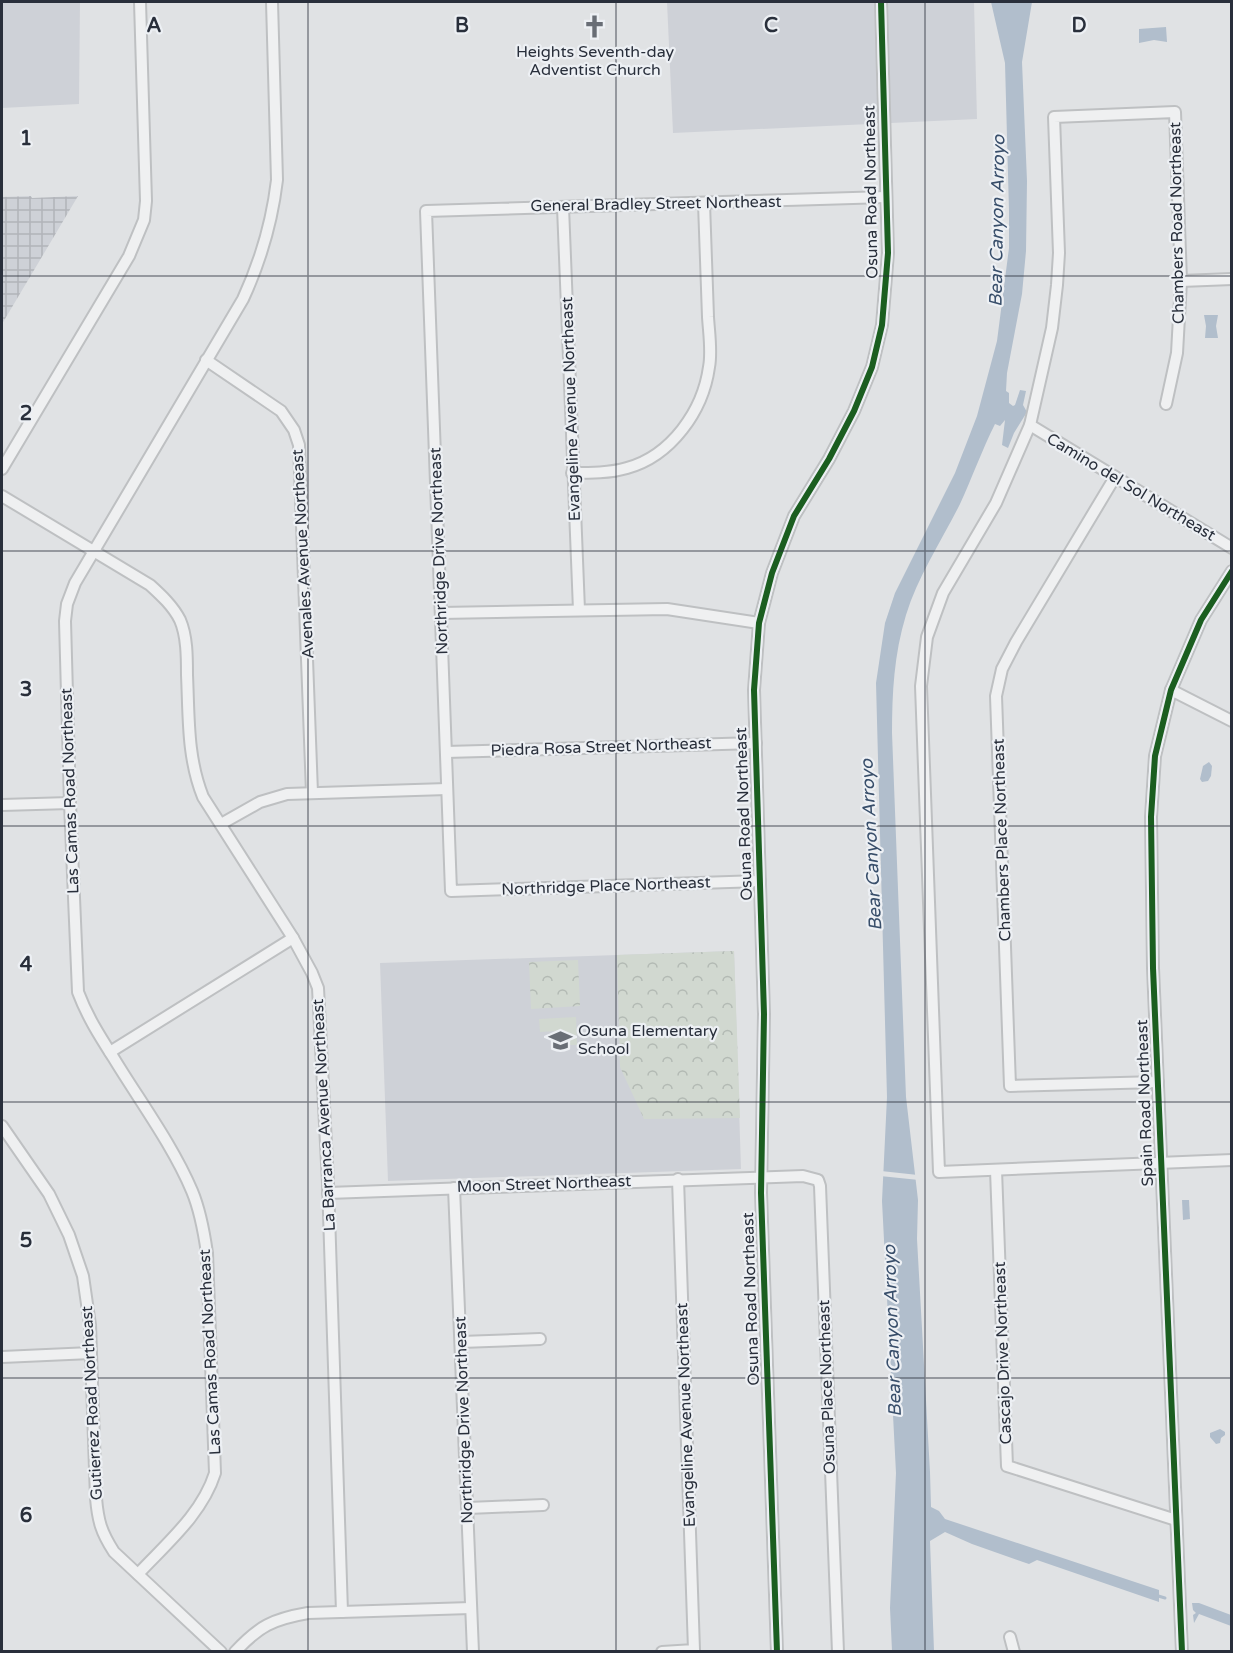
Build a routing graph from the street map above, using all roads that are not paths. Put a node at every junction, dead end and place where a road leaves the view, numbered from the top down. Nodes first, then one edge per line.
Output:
1 (140, 2) edge
2 (272, 2) edge
3 (881, 2) edge
4 (886, 197) junction
5 (704, 203) junction
6 (563, 207) junction
7 (426, 211) joint
8 (1232, 279) edge
9 (1181, 280) junction
10 (206, 360) junction
11 (1166, 404) dead end
12 (1030, 425) junction
13 (2, 469) edge
14 (573, 473) junction
15 (1115, 477) junction
16 (2, 496) edge
17 (1232, 548) edge
18 (93, 551) junction
19 (1232, 571) edge
20 (579, 610) junction
21 (441, 614) junction
22 (759, 623) junction
23 (1171, 690) junction
24 (1232, 721) edge
25 (756, 743) junction
26 (446, 752) junction
27 (447, 789) junction
28 (312, 793) junction
29 (70, 803) junction
30 (2, 805) edge
31 (220, 824) junction
32 (760, 881) junction
33 (451, 891) joint
34 (293, 938) junction
35 (110, 1052) junction
36 (1158, 1082) junction
37 (2, 1125) edge
38 (1232, 1160) edge
39 (1161, 1162) junction
40 (996, 1170) junction
41 (760, 1178) junction
42 (678, 1179) junction
43 (454, 1188) junction
44 (328, 1192) junction
45 (540, 1339) dead end
46 (461, 1342) junction
47 (91, 1353) junction
48 (2, 1357) edge
49 (543, 1505) dead end
50 (468, 1508) junction
51 (1176, 1520) junction
52 (138, 1574) junction
53 (471, 1608) junction
54 (342, 1612) junction
55 (1010, 1637) dead end
56 (694, 1650) edge
57 (221, 1652) edge
58 (235, 1652) edge
59 (473, 1652) edge
60 (662, 1652) edge
61 (777, 1652) edge
62 (838, 1652) edge
63 (1014, 1652) edge
64 (1182, 1652) edge

1 - 13 street
2 - 10 street, Las Camas Road Northeast
3 - 4 street, Osuna Road Northeast
4 - 5 street, General Bradley Street Northeast
4 - 22 street, Osuna Road Northeast
5 - 6 street, General Bradley Street Northeast
5 - 14 street
6 - 7 street, General Bradley Street Northeast
6 - 14 street, Evangeline Avenue Northeast
7 - 21 street, Northridge Drive Northeast
8 - 9 street
9 - 11 street, Chambers Road Northeast
9 - 12 street, Chambers Road Northeast
10 - 18 street, Las Camas Road Northeast
10 - 28 street, Avenales Avenue Northeast
12 - 15 street, Camino del Sol Northeast
12 - 40 street
14 - 20 street, Evangeline Avenue Northeast
15 - 17 street, Camino del Sol Northeast
15 - 36 street, Chambers Place Northeast
16 - 18 street, La Barranca Avenue Northeast
18 - 29 street, Las Camas Road Northeast
18 - 31 street, La Barranca Avenue Northeast
19 - 23 street, Spain Road Northeast
20 - 21 street
20 - 22 street
21 - 26 street, Northridge Drive Northeast
22 - 25 street, Osuna Road Northeast
23 - 24 street
23 - 36 street, Spain Road Northeast
25 - 26 street, Piedra Rosa Street Northeast
25 - 32 street, Osuna Road Northeast
26 - 27 street, Northridge Drive Northeast
27 - 28 street
27 - 33 street, Northridge Drive Northeast
28 - 31 street
29 - 30 street
29 - 35 street, Las Camas Road Northeast
31 - 34 street, La Barranca Avenue Northeast
32 - 33 street, Northridge Place Northeast
32 - 41 street, Osuna Road Northeast
34 - 35 street
34 - 44 street, La Barranca Avenue Northeast
35 - 52 street, Las Camas Road Northeast
36 - 39 street, Spain Road Northeast
37 - 47 street, Gutierrez Road Northeast
38 - 39 street
39 - 40 street
39 - 51 street, Spain Road Northeast
40 - 51 street, Cascajo Drive Northeast
41 - 42 street, Moon Street Northeast
41 - 61 street, Osuna Road Northeast
41 - 62 street, Osuna Place Northeast
42 - 43 street, Moon Street Northeast
42 - 56 street, Evangeline Avenue Northeast
43 - 44 street, Moon Street Northeast
43 - 46 street, Northridge Drive Northeast
44 - 54 street, La Barranca Avenue Northeast
45 - 46 street
46 - 50 street, Northridge Drive Northeast
47 - 48 street
47 - 52 street, Gutierrez Road Northeast
49 - 50 street
50 - 53 street, Northridge Drive Northeast
51 - 64 street, Spain Road Northeast
52 - 57 street, Gutierrez Road Northeast
53 - 54 street
53 - 59 street, Northridge Drive Northeast
54 - 58 street
55 - 63 street
56 - 60 street

